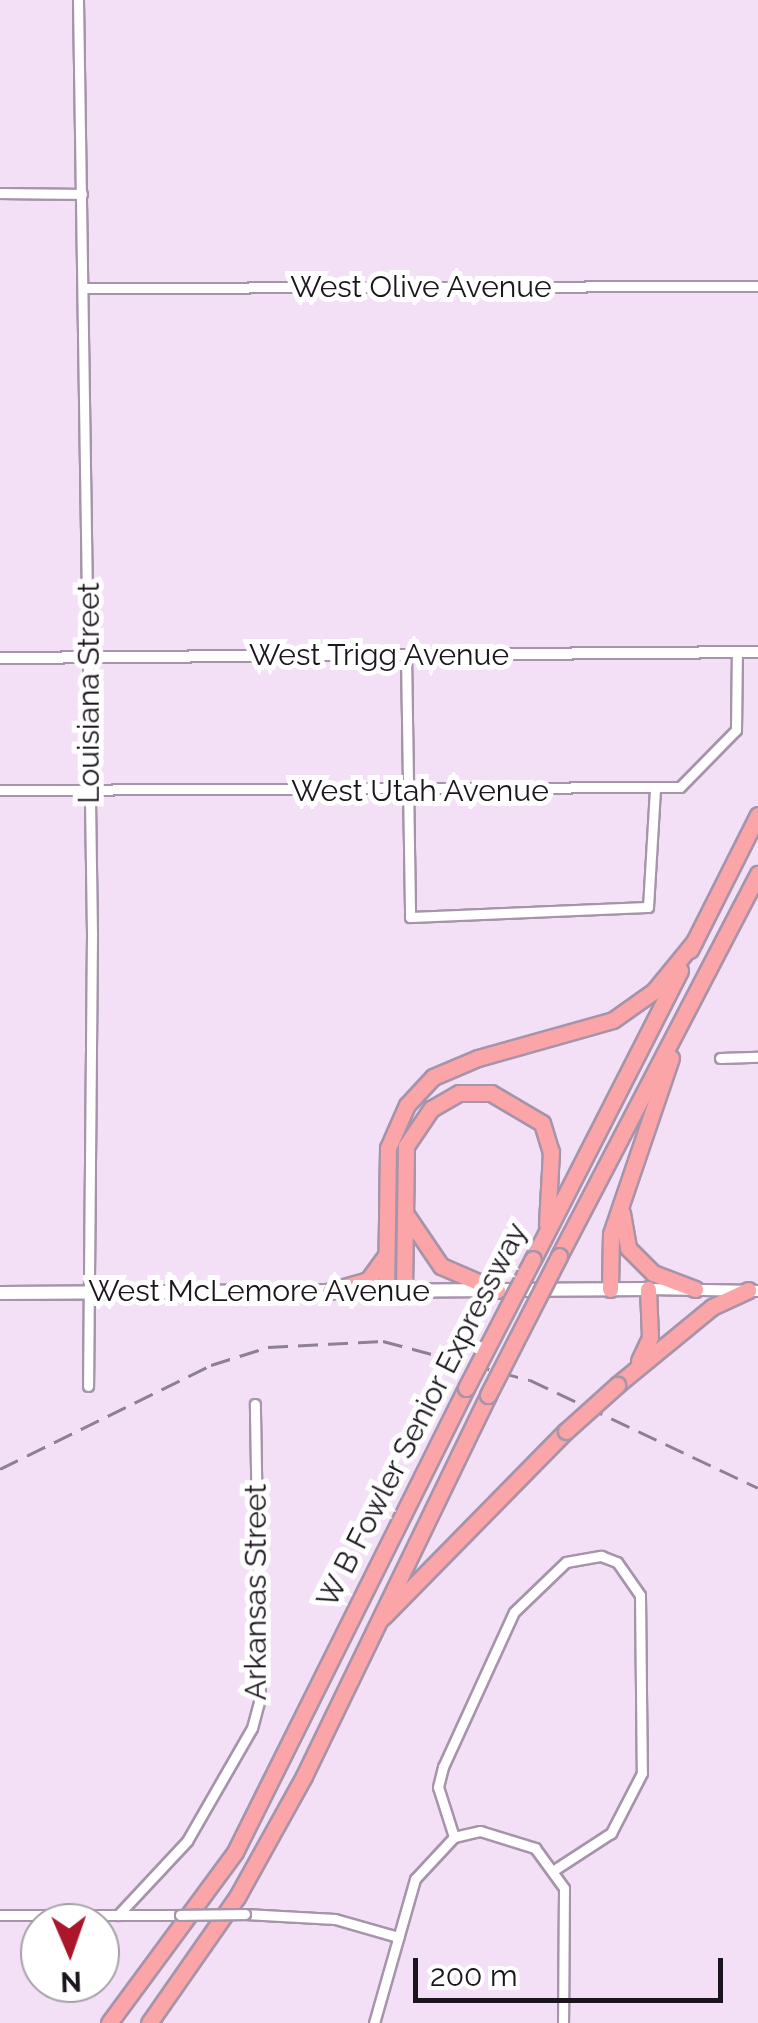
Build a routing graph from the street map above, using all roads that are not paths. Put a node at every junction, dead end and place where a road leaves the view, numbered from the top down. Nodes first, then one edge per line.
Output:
1 (78, 0) edge
2 (0, 193) edge
3 (82, 194) junction
4 (758, 286) edge
5 (84, 288) junction
6 (737, 652) junction
7 (758, 652) edge
8 (406, 655) junction
9 (90, 657) junction
10 (0, 658) edge
11 (655, 788) junction
12 (0, 790) edge
13 (89, 790) junction
14 (409, 792) junction
15 (758, 815) edge
16 (758, 874) edge
17 (694, 942) junction
18 (688, 1007) junction
19 (758, 1056) edge
20 (720, 1058) dead end
21 (401, 1196) junction
22 (623, 1196) junction
23 (546, 1235) junction
24 (385, 1254) junction
25 (648, 1288) junction
26 (610, 1289) junction
27 (695, 1289) junction
28 (404, 1290) junction
29 (497, 1290) junction
30 (330, 1291) junction
31 (386, 1291) junction
32 (753, 1291) edge
33 (0, 1293) edge
34 (89, 1293) junction
35 (634, 1369) junction
36 (88, 1386) dead end
37 (255, 1404) dead end
38 (368, 1636) junction
39 (454, 1838) junction
40 (554, 1870) junction
41 (120, 1913) edge
42 (120, 1915) edge
43 (398, 1937) junction
44 (108, 2023) edge
45 (150, 2023) edge
46 (374, 2023) edge
47 (564, 2023) edge

1 - 3 street, Louisiana Street
2 - 3 street
3 - 5 street, Louisiana Street
4 - 5 street, West Olive Avenue
5 - 9 street, Louisiana Street
6 - 7 street, West Trigg Avenue
6 - 8 street, West Trigg Avenue
6 - 11 street, West Utah Avenue
8 - 9 street, West Trigg Avenue
8 - 14 street
9 - 10 street, West Trigg Avenue
9 - 13 street, Louisiana Street
11 - 14 street, West Utah Avenue
11 - 14 street
12 - 13 street, West Utah Avenue
13 - 14 street, West Utah Avenue
13 - 34 street, Louisiana Street
15 - 17 highway, W B Fowler Senior Expressway
16 - 18 highway, W B Fowler Senior Expressway
17 - 23 highway, W B Fowler Senior Expressway
17 - 24 highway
18 - 22 highway
18 - 38 highway, W B Fowler Senior Expressway, bridge
19 - 20 street
21 - 23 highway
21 - 28 highway
21 - 29 highway
22 - 26 highway
22 - 27 highway
23 - 44 highway, W B Fowler Senior Expressway, bridge
24 - 30 highway
24 - 31 highway
25 - 26 main road, West McLemore Avenue
25 - 27 street, West McLemore Avenue
25 - 35 highway
26 - 29 main road, West McLemore Avenue
27 - 32 street, West McLemore Avenue
28 - 29 main road, West McLemore Avenue
28 - 31 main road, West McLemore Avenue
30 - 31 main road, West McLemore Avenue
30 - 34 main road, West McLemore Avenue
32 - 35 highway
33 - 34 main road, West McLemore Avenue
34 - 36 street, Louisiana Street
35 - 38 highway, bridge
37 - 41 street, Arkansas Street
38 - 45 highway, W B Fowler Senior Expressway
39 - 40 street
39 - 40 street
39 - 43 street
40 - 47 street
42 - 43 street, bridge
43 - 46 street

